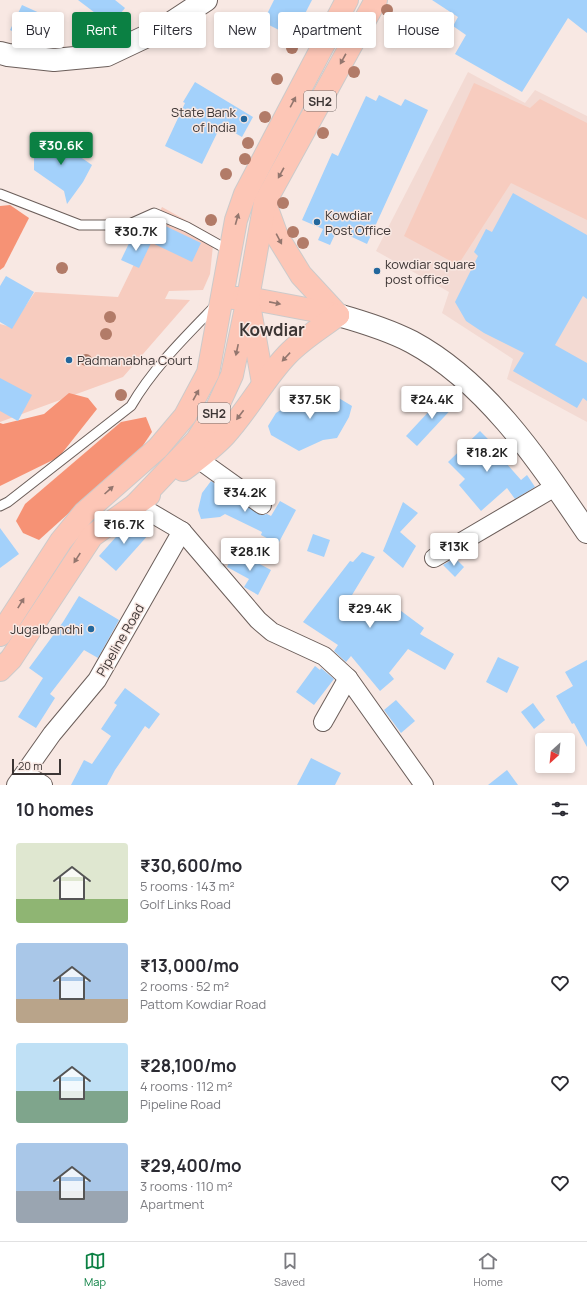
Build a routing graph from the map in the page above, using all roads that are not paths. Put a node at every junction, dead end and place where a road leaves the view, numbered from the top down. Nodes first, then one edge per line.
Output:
1 (347, 0) edge
2 (376, 0) edge
3 (204, 2) edge
4 (0, 53) edge
5 (0, 194) edge
6 (265, 202) junction
7 (230, 252) junction
8 (248, 298) junction
9 (223, 299) junction
10 (338, 316) junction
11 (263, 383) junction
12 (198, 459) junction
13 (555, 487) junction
14 (136, 504) junction
15 (262, 505) dead end
16 (0, 506) edge
17 (182, 531) junction
18 (587, 532) edge
19 (434, 558) dead end
20 (0, 636) edge
21 (0, 670) edge
22 (348, 678) junction
23 (324, 722) dead end
24 (21, 780) edge
25 (43, 785) edge
26 (424, 785) edge

7 -> 1 main road
2 -> 6 main road, SH2
3 - 4 main road
5 - 7 lane
6 - 8 main road, SH2
6 -> 10 main road
7 - 9 main road
8 - 9 main road
8 -> 10 main road
8 - 11 main road, SH2
8 -> 14 main road, SH2
9 - 16 lane
20 -> 9 main road
10 -> 11 main road
10 - 13 main road
11 -> 12 main road
12 - 14 main road
12 - 15 street
13 - 18 main road
13 - 19 street
14 - 17 street
14 -> 21 main road, SH2
17 - 22 street
17 - 24 street, Pipeline Road
22 - 23 street
22 - 26 street
24 - 25 street

